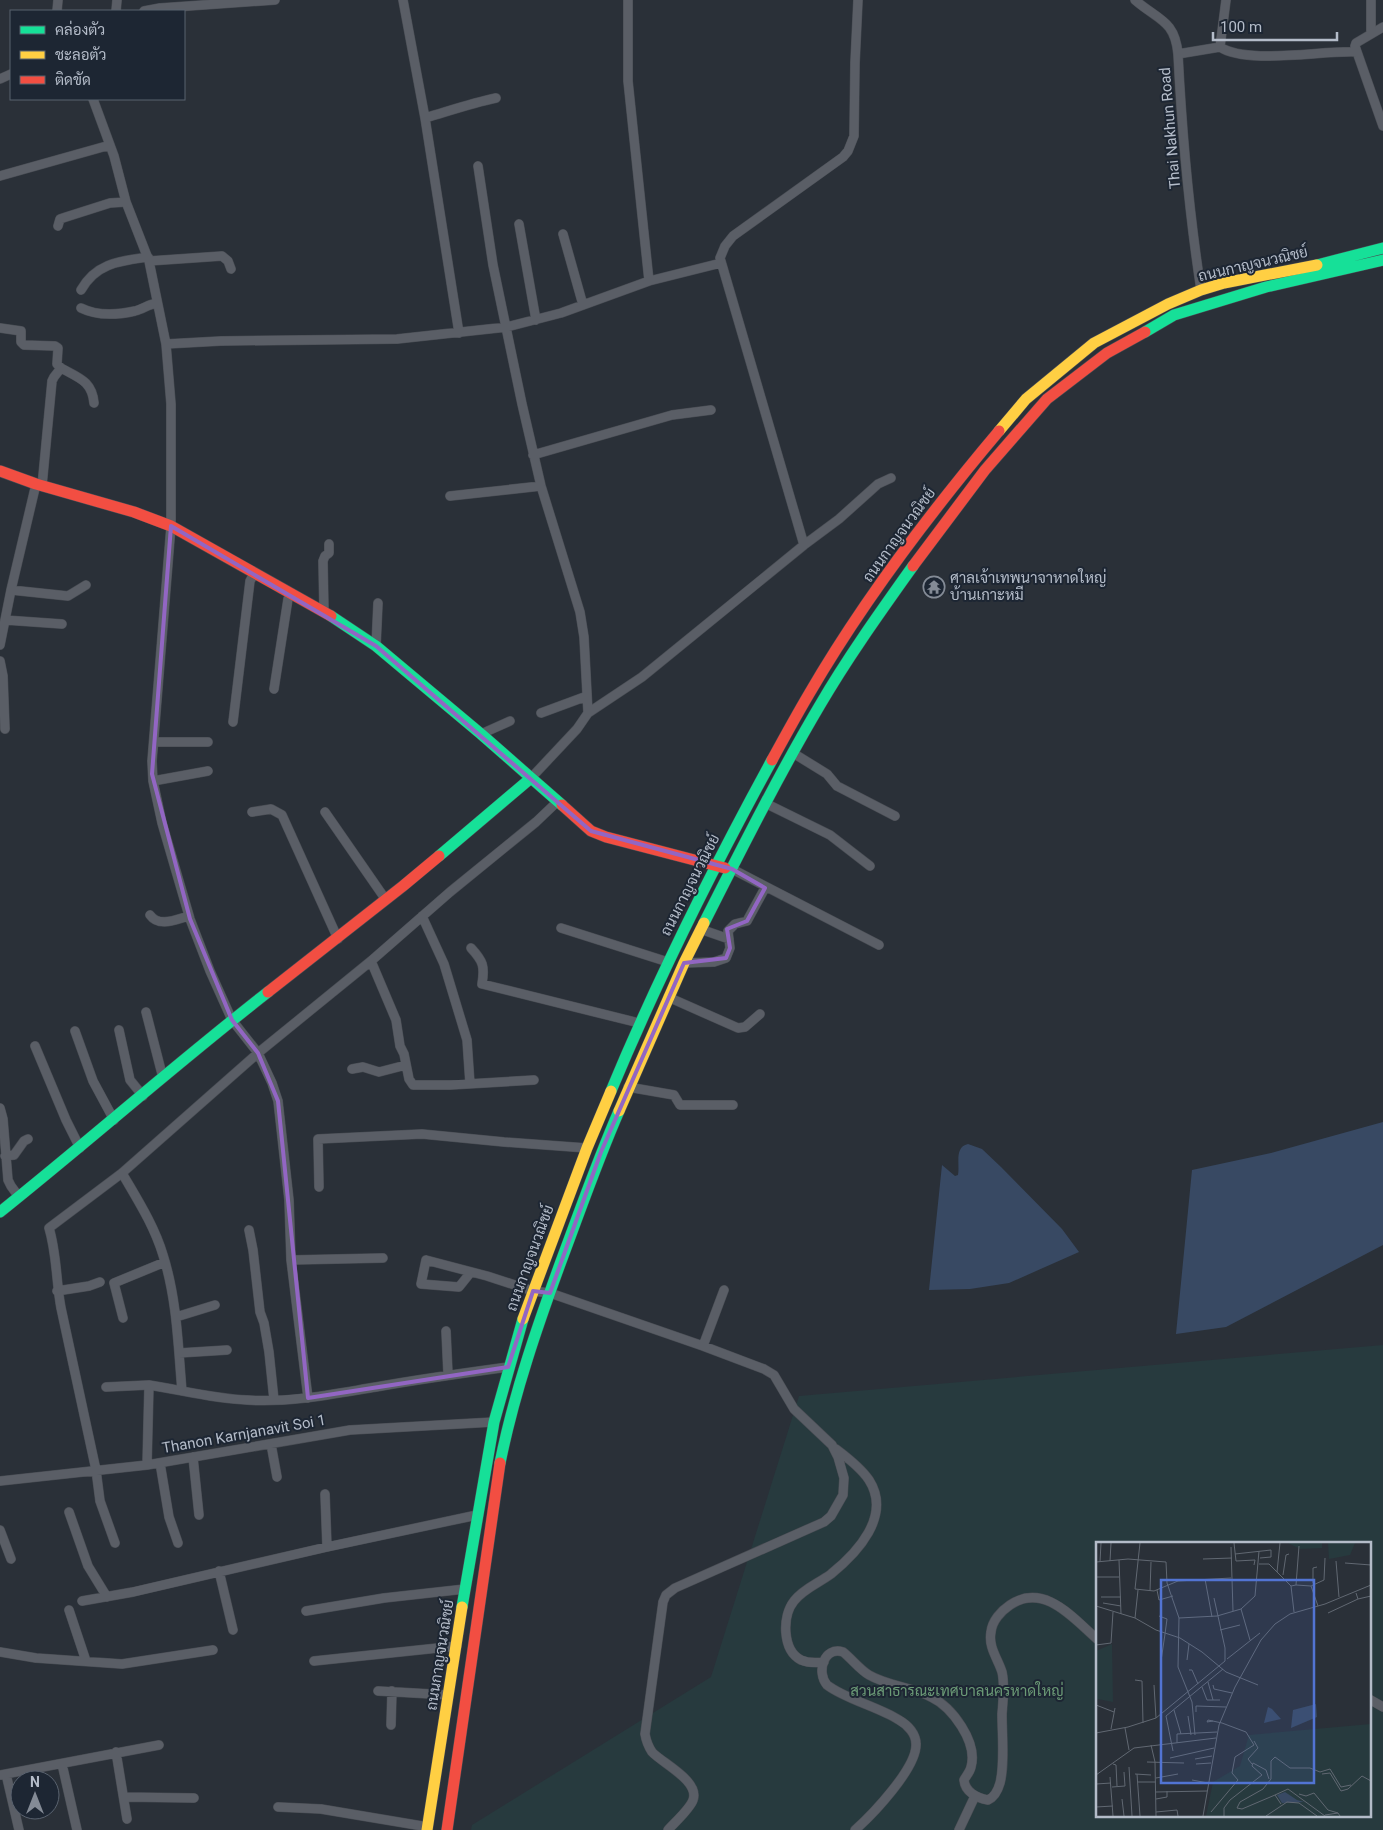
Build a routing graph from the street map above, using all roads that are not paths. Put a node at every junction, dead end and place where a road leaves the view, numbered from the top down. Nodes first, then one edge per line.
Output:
1 (275, 0) edge
2 (403, 0) edge
3 (628, 0) edge
4 (858, 0) edge
5 (1135, 0) edge
6 (1226, 0) edge
7 (1371, 0) edge
8 (149, 10) edge
9 (1383, 27) edge
10 (1371, 34) junction
11 (1220, 47) junction
12 (1357, 52) junction
13 (1178, 54) junction
14 (496, 98) dead end
15 (93, 100) edge
16 (425, 118) junction
17 (1383, 126) edge
18 (110, 146) junction
19 (478, 166) dead end
20 (0, 176) edge
21 (126, 202) junction
22 (519, 224) dead end
23 (58, 226) dead end
24 (563, 234) dead end
25 (1383, 248) edge
26 (148, 259) junction
27 (1383, 260) edge
28 (721, 263) junction
29 (231, 269) dead end
30 (649, 281) junction
31 (81, 290) dead end
32 (1201, 290) junction
33 (158, 303) junction
34 (583, 306) junction
35 (81, 308) dead end
36 (536, 320) junction
37 (507, 327) junction
38 (0, 328) edge
39 (459, 333) junction
40 (166, 344) junction
41 (61, 368) junction
42 (94, 404) dead end
43 (711, 410) dead end
44 (533, 455) junction
45 (0, 471) edge
46 (891, 478) dead end
47 (39, 485) junction
48 (541, 486) junction
49 (450, 496) dead end
50 (171, 526) junction
51 (329, 544) dead end
52 (804, 545) junction
53 (254, 574) junction
54 (86, 585) dead end
55 (11, 590) junction
56 (291, 594) junction
57 (378, 603) dead end
58 (324, 612) junction
59 (5, 620) junction
60 (62, 624) dead end
61 (0, 645) edge
62 (376, 646) junction
63 (0, 661) edge
64 (274, 689) dead end
65 (587, 696) junction
66 (541, 712) dead end
67 (588, 713) junction
68 (510, 721) dead end
69 (233, 722) dead end
70 (5, 729) dead end
71 (481, 734) junction
72 (154, 742) junction
73 (208, 742) dead end
74 (793, 753) junction
75 (208, 771) dead end
76 (531, 778) junction
77 (153, 781) junction
78 (557, 802) junction
79 (766, 803) junction
80 (252, 812) dead end
81 (325, 812) dead end
82 (895, 816) dead end
83 (717, 866) junction
84 (870, 866) dead end
85 (732, 869) junction
86 (765, 888) junction
87 (386, 900) junction
88 (150, 915) dead end
89 (189, 916) junction
90 (422, 916) junction
91 (561, 928) dead end
92 (700, 929) junction
93 (338, 939) junction
94 (729, 939) junction
95 (878, 945) dead end
96 (471, 948) dead end
97 (371, 962) junction
98 (668, 962) junction
99 (684, 963) junction
100 (668, 997) junction
101 (146, 1012) dead end
102 (760, 1014) dead end
103 (232, 1020) junction
104 (639, 1023) junction
105 (119, 1030) dead end
106 (74, 1031) dead end
107 (35, 1046) dead end
108 (258, 1053) junction
109 (406, 1065) junction
110 (352, 1069) dead end
111 (163, 1078) junction
112 (534, 1080) dead end
113 (470, 1084) junction
114 (628, 1087) junction
115 (143, 1096) junction
116 (733, 1105) dead end
117 (0, 1108) edge
118 (114, 1120) junction
119 (28, 1140) dead end
120 (80, 1148) junction
121 (587, 1148) junction
122 (5, 1156) junction
123 (122, 1173) junction
124 (319, 1187) dead end
125 (19, 1197) junction
126 (0, 1212) edge
127 (249, 1230) dead end
128 (383, 1258) dead end
129 (292, 1260) junction
130 (165, 1262) junction
131 (471, 1272) junction
132 (100, 1282) dead end
133 (724, 1290) dead end
134 (57, 1291) junction
135 (532, 1291) junction
136 (550, 1293) junction
137 (215, 1305) dead end
138 (176, 1317) junction
139 (123, 1318) dead end
140 (446, 1331) dead end
141 (703, 1346) junction
142 (227, 1350) dead end
143 (179, 1352) junction
144 (508, 1368) junction
145 (448, 1374) junction
146 (149, 1385) junction
147 (106, 1387) dead end
148 (182, 1391) junction
149 (308, 1398) junction
150 (274, 1400) junction
151 (494, 1422) junction
152 (271, 1444) junction
153 (832, 1445) junction
154 (193, 1457) junction
155 (160, 1462) junction
156 (147, 1465) junction
157 (96, 1470) junction
158 (277, 1477) dead end
159 (0, 1481) edge
160 (325, 1494) dead end
161 (69, 1512) dead end
162 (199, 1515) dead end
163 (477, 1515) junction
164 (0, 1530) edge
165 (115, 1543) dead end
166 (178, 1543) dead end
167 (327, 1547) junction
168 (11, 1559) dead end
169 (219, 1571) junction
170 (465, 1589) junction
171 (107, 1597) junction
172 (82, 1601) dead end
173 (69, 1610) dead end
174 (306, 1611) dead end
175 (233, 1630) dead end
176 (1096, 1638) edge
177 (457, 1646) junction
178 (213, 1650) dead end
179 (0, 1652) edge
180 (314, 1660) dead end
181 (86, 1661) junction
182 (824, 1662) junction
183 (378, 1690) dead end
184 (392, 1691) junction
185 (449, 1695) junction
186 (1370, 1700) edge
187 (1382, 1709) edge
188 (391, 1725) dead end
189 (159, 1745) dead end
190 (116, 1752) junction
191 (62, 1764) junction
192 (3, 1775) edge
193 (975, 1796) junction
194 (124, 1797) junction
195 (194, 1798) dead end
196 (278, 1806) dead end
197 (127, 1819) dead end
198 (428, 1828) edge
199 (19, 1830) edge
200 (77, 1830) edge
201 (447, 1830) edge
202 (668, 1830) edge
203 (855, 1830) edge
204 (959, 1830) edge

1 - 8 street
2 - 16 street
3 - 30 street
4 - 28 street
5 - 13 street
6 - 11 street
7 - 10 street
9 - 10 street
10 - 12 street
11 - 12 street
11 - 13 street, Thai Nakhun Road
12 - 17 street
13 - 32 street, Thai Nakhun Road
14 - 16 street
15 - 18 street
16 - 39 street
18 - 20 street
18 - 21 street
19 - 37 street
21 - 23 street
21 - 26 street
22 - 36 street
24 - 34 street
25 - 32 main road, ถนนกาญจนวณิชย์
26 - 29 street
26 - 31 street
26 - 33 street
27 - 74 main road, ถนนกาญจนวณิชย์
28 - 30 street
28 - 52 street
30 - 34 street
32 - 83 main road, ถนนกาญจนวณิชย์
33 - 35 street
33 - 40 street
34 - 36 street
36 - 37 street
37 - 39 street
37 - 44 street
38 - 41 street
39 - 40 street
40 - 50 street
41 - 42 street
41 - 47 street
43 - 44 street
44 - 48 street
45 - 47 main road
46 - 52 street
47 - 50 main road
47 - 55 street
48 - 49 street
48 - 65 street
50 - 53 main road
50 - 72 street
51 - 58 street
52 - 67 street
53 - 56 main road
53 - 69 street
54 - 55 street
55 - 59 street
56 - 58 main road
56 - 64 street
57 - 62 street
58 - 62 main road
59 - 60 street
59 - 61 street
62 - 71 main road
63 - 70 street
65 - 66 street
65 - 67 street
67 - 76 street
68 - 71 street
71 - 76 main road
72 - 73 street
72 - 77 street
74 - 79 main road, ถนนกาญจนวณิชย์
74 - 82 street
75 - 77 street
76 - 78 main road
76 - 87 main road
77 - 89 street
78 - 83 main road
78 - 90 street
79 - 84 street
79 - 85 main road, ถนนกาญจนวณิชย์
80 - 93 street
81 - 87 street
83 - 85 main road
83 - 98 main road, ถนนกาญจนวณิชย์
85 - 86 street
85 - 92 main road, ถนนกาญจนวณิชย์
86 - 94 street
86 - 95 street
87 - 93 main road
88 - 89 street
89 - 103 street
90 - 97 street
90 - 113 street
91 - 98 street
92 - 94 street
92 - 99 main road, ถนนกาญจนวณิชย์
93 - 103 main road
94 - 99 street
96 - 104 street
97 - 108 street
97 - 109 street
98 - 104 main road, ถนนกาญจนวณิชย์
99 - 100 main road, ถนนกาญจนวณิชย์
100 - 102 street
100 - 114 main road, ถนนกาญจนวณิชย์
101 - 111 street
103 - 108 street
103 - 111 main road
104 - 121 main road, ถนนกาญจนวณิชย์
105 - 115 street
106 - 118 street
107 - 120 street
108 - 123 street
108 - 129 street
109 - 110 street
109 - 113 street
111 - 115 main road
112 - 113 street
114 - 116 street
114 - 136 main road, ถนนกาญจนวณิชย์
115 - 118 main road
117 - 122 street
118 - 120 main road
119 - 122 street
120 - 125 main road
121 - 124 street
121 - 135 main road, ถนนกาญจนวณิชย์
122 - 125 street
123 - 130 street
123 - 134 street
125 - 126 main road
127 - 150 street
128 - 129 street
129 - 149 street
130 - 138 street
130 - 139 street
131 - 131 street
131 - 135 street
132 - 134 street
133 - 141 street
134 - 157 street
135 - 136 street
135 - 144 main road, ถนนกาญจนวณิชย์
136 - 141 street
136 - 201 main road, ถนนกาญจนวณิชย์
137 - 138 street
138 - 143 street
140 - 145 street
141 - 153 street
142 - 143 street
143 - 148 street
144 - 145 street
144 - 151 main road, ถนนกาญจนวณิชย์
145 - 149 street
146 - 147 street
146 - 148 street
146 - 156 street
148 - 150 street
149 - 150 street
151 - 152 street, Thanon Karnjanavit Soi 1
151 - 163 main road, ถนนกาญจนวณิชย์
152 - 154 street, Thanon Karnjanavit Soi 1
152 - 158 street
153 - 182 street
153 - 202 street
154 - 155 street, Thanon Karnjanavit Soi 1
154 - 162 street
155 - 156 street, Thanon Karnjanavit Soi 1
155 - 166 street
156 - 157 street, Thanon Karnjanavit Soi 1
157 - 159 street, Thanon Karnjanavit Soi 1
157 - 165 street
160 - 167 street
161 - 171 street
163 - 167 street
163 - 170 main road, ถนนกาญจนวณิชย์
164 - 168 street
167 - 169 street
169 - 171 street
169 - 175 street
170 - 174 street
170 - 177 main road, ถนนกาญจนวณิชย์
171 - 172 street
173 - 181 street
176 - 193 street
177 - 180 street
177 - 185 main road, ถนนกาญจนวณิชย์
178 - 181 street
179 - 181 street
182 - 193 street
182 - 203 street
183 - 184 street
184 - 185 street
184 - 188 street
185 - 198 main road, ถนนกาญจนวณิชย์
186 - 187 street
189 - 190 street
190 - 191 street
190 - 194 street
191 - 192 street
191 - 200 street
192 - 199 street
193 - 204 street
194 - 195 street
194 - 197 street
196 - 198 street

